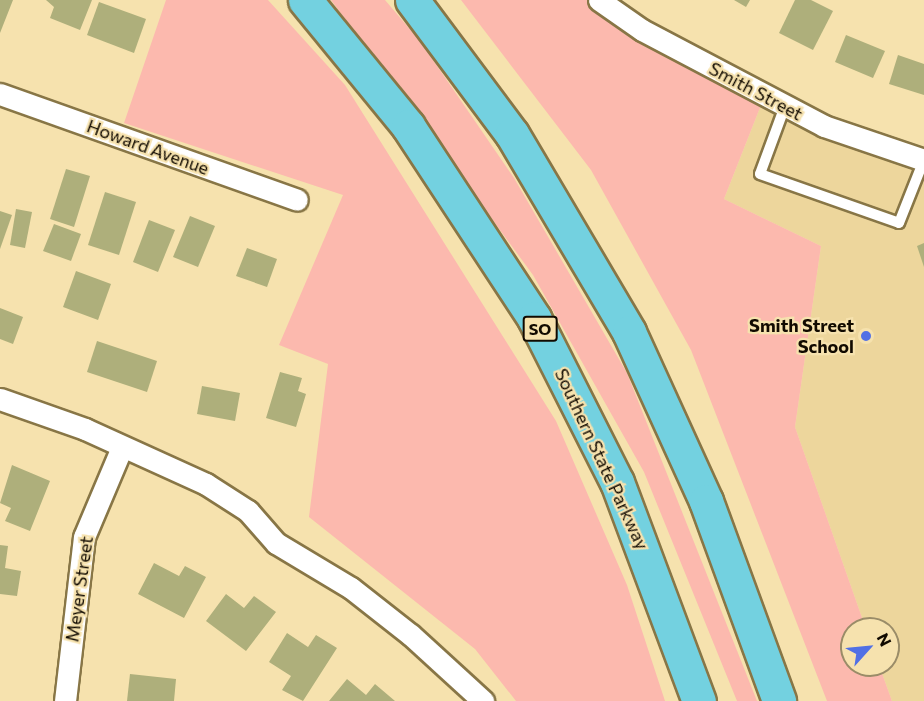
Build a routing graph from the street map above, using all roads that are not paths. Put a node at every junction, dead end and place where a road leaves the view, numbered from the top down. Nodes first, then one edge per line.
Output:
1 (305, 0) edge
2 (412, 0) edge
3 (599, 0) edge
4 (0, 94) edge
5 (784, 106) junction
6 (924, 160) edge
7 (297, 200) dead end
8 (0, 399) edge
9 (122, 447) junction
10 (65, 701) edge
11 (483, 701) edge
12 (699, 701) edge
13 (779, 701) edge

1 - 12 highway, Southern State Parkway / SO
2 - 13 highway
3 - 5 street, Smith Street
4 - 7 street, Howard Avenue
5 - 6 street, Smith Street
5 - 6 lane
8 - 9 street
9 - 10 street, Meyer Street
9 - 11 street

